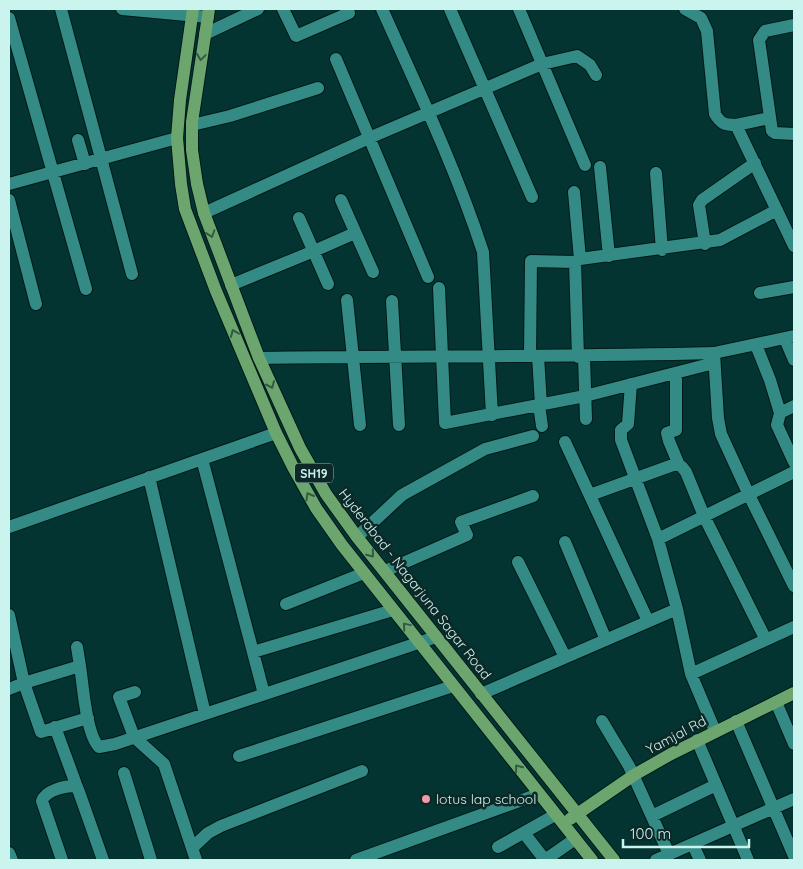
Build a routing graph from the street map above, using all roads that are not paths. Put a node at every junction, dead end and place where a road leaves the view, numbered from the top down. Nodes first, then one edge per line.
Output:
1 (61, 9) edge
2 (122, 9) edge
3 (258, 9) edge
4 (283, 9) edge
5 (382, 9) edge
6 (450, 9) edge
7 (519, 9) edge
8 (685, 9) edge
9 (192, 12) edge
10 (208, 13) edge
11 (349, 13) dead end
12 (9, 18) edge
13 (794, 25) edge
14 (205, 34) junction
15 (336, 59) dead end
16 (542, 64) junction
17 (596, 75) dead end
18 (318, 88) dead end
19 (485, 88) junction
20 (428, 113) junction
21 (770, 118) junction
22 (192, 125) junction
23 (736, 125) junction
24 (794, 134) edge
25 (177, 138) junction
26 (369, 138) junction
27 (78, 140) dead end
28 (103, 159) junction
29 (756, 163) junction
30 (85, 164) junction
31 (585, 165) dead end
32 (600, 167) dead end
33 (53, 172) junction
34 (656, 173) dead end
35 (9, 184) edge
36 (574, 192) dead end
37 (532, 197) dead end
38 (9, 200) edge
39 (341, 200) dead end
40 (777, 210) junction
41 (204, 212) junction
42 (299, 218) dead end
43 (355, 233) junction
44 (704, 244) junction
45 (794, 246) edge
46 (662, 250) junction
47 (314, 251) junction
48 (610, 256) junction
49 (577, 260) junction
50 (373, 272) dead end
51 (132, 274) dead end
52 (428, 277) dead end
53 (328, 284) dead end
54 (231, 285) junction
55 (794, 287) edge
56 (438, 288) dead end
57 (86, 289) dead end
58 (760, 293) dead end
59 (347, 300) dead end
60 (392, 301) dead end
61 (36, 304) dead end
62 (789, 337) edge
63 (756, 345) junction
64 (442, 356) junction
65 (490, 356) junction
66 (534, 356) junction
67 (353, 357) junction
68 (394, 357) junction
69 (581, 357) junction
70 (259, 358) junction
71 (714, 358) junction
72 (794, 360) edge
73 (676, 373) junction
74 (631, 384) junction
75 (585, 396) junction
76 (540, 405) junction
77 (794, 406) edge
78 (780, 413) junction
79 (492, 414) junction
80 (586, 419) dead end
81 (360, 425) dead end
82 (399, 425) dead end
83 (542, 426) dead end
84 (276, 432) junction
85 (533, 436) dead end
86 (565, 442) dead end
87 (202, 459) junction
88 (794, 462) edge
89 (678, 465) junction
90 (794, 472) edge
91 (150, 477) junction
92 (636, 478) junction
93 (590, 495) junction
94 (749, 495) junction
95 (533, 496) dead end
96 (704, 516) junction
97 (9, 527) edge
98 (357, 537) junction
99 (658, 539) junction
100 (565, 542) dead end
101 (518, 562) dead end
102 (385, 571) junction
103 (364, 573) junction
104 (794, 586) edge
105 (286, 604) dead end
106 (677, 609) junction
107 (393, 610) junction
108 (9, 615) edge
109 (648, 622) junction
110 (794, 628) edge
111 (436, 636) junction
112 (606, 640) junction
113 (766, 640) junction
114 (420, 643) junction
115 (77, 647) dead end
116 (253, 652) junction
117 (565, 657) junction
118 (80, 666) junction
119 (691, 674) junction
120 (24, 683) junction
121 (453, 686) junction
122 (9, 688) edge
123 (135, 692) dead end
124 (794, 693) edge
125 (264, 694) junction
126 (481, 694) junction
127 (776, 702) junction
128 (205, 714) junction
129 (88, 718) junction
130 (602, 721) dead end
131 (736, 722) junction
132 (55, 727) junction
133 (715, 731) junction
134 (134, 737) junction
135 (697, 740) junction
136 (794, 744) edge
137 (239, 756) dead end
138 (362, 771) dead end
139 (124, 772) dead end
140 (634, 776) junction
141 (716, 785) junction
142 (77, 787) junction
143 (539, 794) junction
144 (794, 799) edge
145 (774, 808) junction
146 (578, 815) junction
147 (652, 816) junction
148 (559, 819) junction
149 (733, 827) junction
150 (524, 832) junction
151 (575, 839) junction
152 (694, 845) junction
153 (498, 847) dead end
154 (9, 853) edge
155 (194, 854) edge
156 (669, 854) junction
157 (794, 856) edge
158 (12, 860) edge
159 (62, 860) edge
160 (103, 860) edge
161 (151, 860) edge
162 (356, 860) edge
163 (545, 860) edge
164 (592, 860) edge
165 (614, 860) edge
166 (656, 860) edge
167 (700, 860) edge
168 (748, 860) edge

1 - 28 street
2 - 9 street
3 - 14 street
4 - 11 street
5 - 20 street
6 - 19 street
7 - 16 street
8 - 23 street
9 - 10 street
9 - 25 main road, SH19
10 - 14 main road, Hyderabad - Nagarjuna Sagar Road / SH19
12 - 33 street
13 - 21 street
14 -> 22 main road, Hyderabad - Nagarjuna Sagar Road / SH19
15 - 26 street
16 - 17 street
16 - 19 street
16 - 31 street
18 - 22 street
19 - 20 street
19 - 37 street
20 - 26 street
20 - 65 street
21 - 23 street
21 - 24 street
22 - 41 main road, Hyderabad - Nagarjuna Sagar Road / SH19
23 - 29 street
25 - 28 street
84 -> 25 main road, SH19
26 - 41 street
26 - 52 street
27 - 30 street
28 - 30 street
28 - 51 street
29 - 40 street
29 - 44 street
30 - 33 street
32 - 48 street
33 - 35 street
33 - 57 street
34 - 46 street
36 - 49 street
38 - 61 street
39 - 43 street
40 - 44 street
40 - 45 street
41 -> 54 main road, Hyderabad - Nagarjuna Sagar Road / SH19
42 - 47 street
43 - 47 street
43 - 50 street
44 - 46 street
46 - 48 street
47 - 53 street
47 - 54 street
48 - 49 street
49 - 66 street
49 - 69 street
54 - 70 main road, Hyderabad - Nagarjuna Sagar Road / SH19
55 - 58 street
56 - 64 street
59 - 67 street
60 - 68 street
62 - 63 street
62 - 72 street
63 - 71 street
63 - 78 street
64 - 65 street
64 - 68 street
64 - 79 street
65 - 66 street
65 - 79 street
66 - 69 street
66 - 76 street
67 - 68 street
67 - 70 street
67 - 81 street
68 - 82 street
69 - 71 street
69 - 75 street
70 -> 98 main road, Hyderabad - Nagarjuna Sagar Road / SH19
71 - 73 street
71 - 94 street
73 - 74 street
73 - 89 street
74 - 75 street
74 - 92 street
75 - 76 street
75 - 80 street
76 - 79 street
76 - 83 street
77 - 78 street
78 - 88 street
84 - 87 street
103 -> 84 main road, SH19
85 - 98 street
86 - 93 street
87 - 91 street
87 - 116 street
89 - 92 street
89 - 96 street
90 - 94 street
91 - 97 street
91 - 128 street
92 - 93 street
92 - 99 street
93 - 109 street
94 - 96 street
94 - 104 street
95 - 102 street
96 - 99 street
96 - 113 street
98 -> 102 main road, Hyderabad - Nagarjuna Sagar Road / SH19
99 - 106 street
100 - 112 street
101 - 117 street
102 - 111 main road, Hyderabad - Nagarjuna Sagar Road / SH19
103 - 105 street
103 - 107 main road, SH19
106 - 109 street
106 - 119 street
114 -> 107 main road, SH19
107 - 116 street
108 - 120 street
109 - 112 street
110 - 113 street
111 - 114 street
111 - 126 main road, Hyderabad - Nagarjuna Sagar Road / SH19
112 - 117 street
113 - 119 street
114 - 121 main road, SH19
114 - 125 street
115 - 118 street
116 - 125 street
117 - 126 street
118 - 120 street
118 - 129 street
119 - 133 street
120 - 122 street
120 - 132 street
121 - 137 street
143 -> 121 main road, SH19
123 - 134 street
124 - 127 main road, Yamjal Rd
125 - 128 street
126 - 146 main road, Hyderabad - Nagarjuna Sagar Road / SH19
127 - 131 main road, Yamjal Rd
127 - 136 street
128 - 134 street
129 - 132 street
129 - 134 street
130 - 140 street
131 - 133 main road, Yamjal Rd
131 - 145 street
132 - 142 street
133 - 135 main road, Yamjal Rd
134 - 155 street
135 - 140 main road, Yamjal Rd
135 - 141 street
138 - 155 street
139 - 161 street
140 - 146 main road, Yamjal Rd
140 - 147 street
141 - 147 street
141 - 149 street
142 - 159 street
142 - 160 street
143 - 148 main road, SH19
143 - 162 street
144 - 145 street
145 - 149 street
145 - 157 street
146 - 148 main road, Yamjal Rd
146 - 165 main road, Hyderabad - Nagarjuna Sagar Road / SH19
147 - 156 street
148 - 150 street
148 - 151 main road, SH19
149 - 152 street
149 - 168 street
150 - 153 street
150 - 163 street
151 - 163 street
151 - 164 main road, SH19
152 - 156 street
152 - 167 street
154 - 158 street
156 - 166 street

